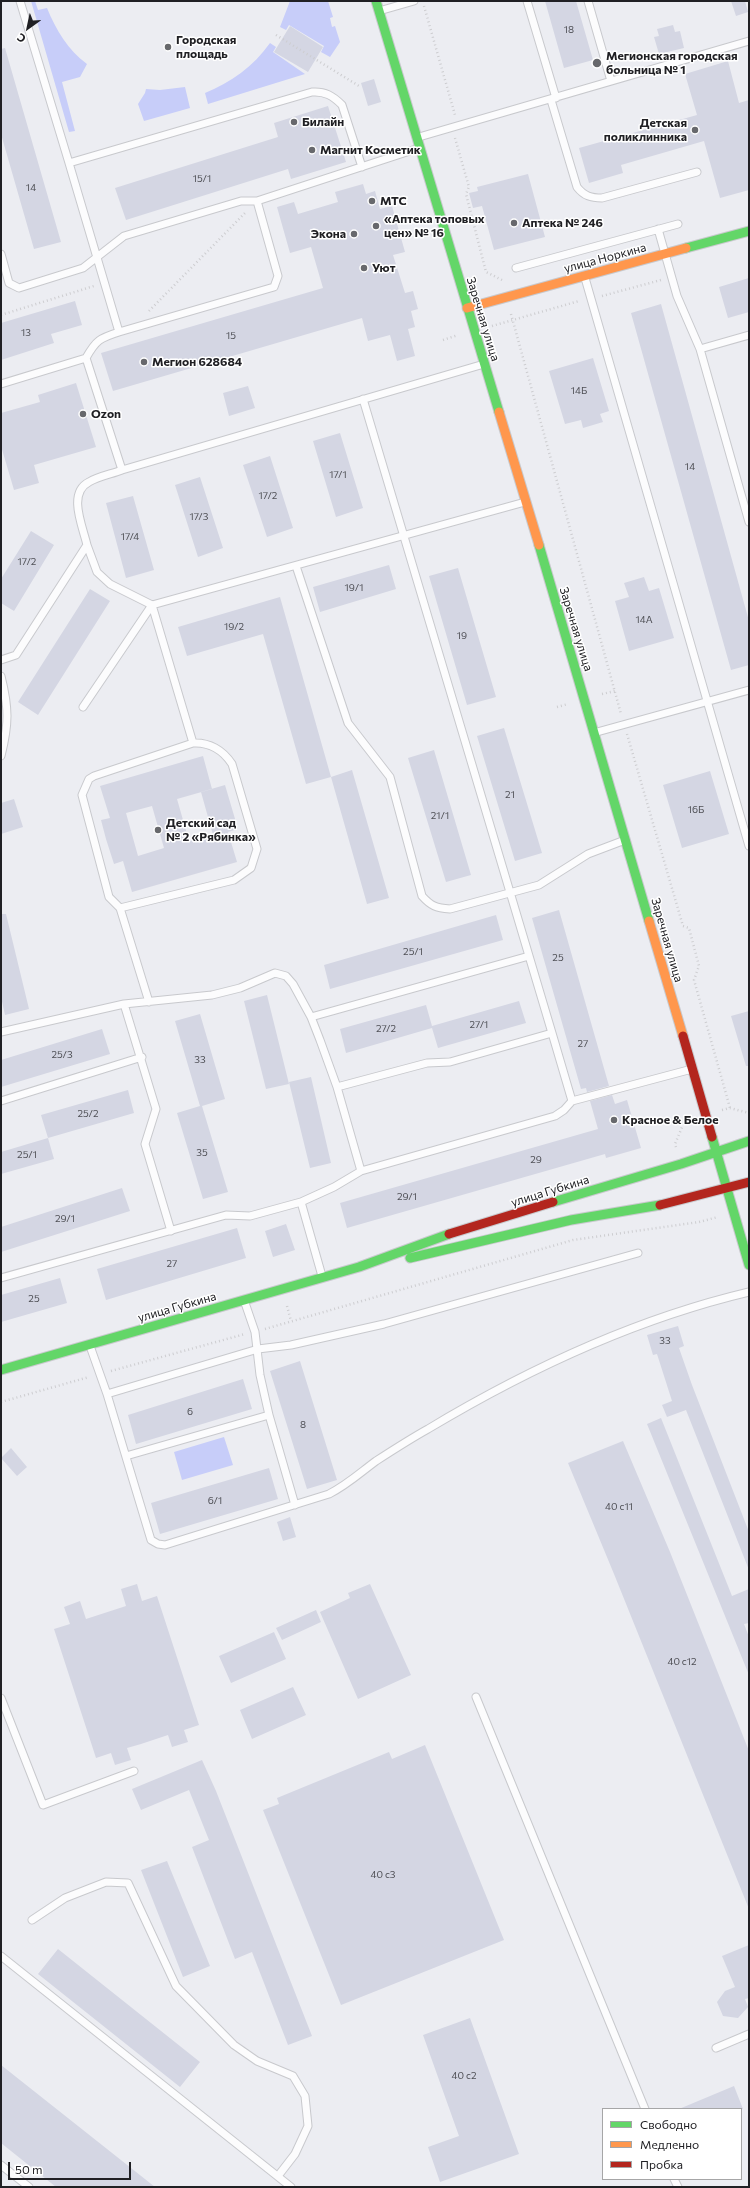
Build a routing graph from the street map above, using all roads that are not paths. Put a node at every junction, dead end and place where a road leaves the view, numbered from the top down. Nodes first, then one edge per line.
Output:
1 (20, 1) edge
2 (376, 1) edge
3 (414, 1) edge
4 (527, 1) edge
5 (588, 1) edge
6 (379, 11) junction
7 (749, 41) edge
8 (611, 81) junction
9 (553, 99) junction
10 (416, 137) junction
11 (420, 148) junction
12 (69, 163) junction
13 (362, 167) junction
14 (697, 172) dead end
15 (257, 201) junction
16 (678, 224) dead end
17 (658, 229) junction
18 (749, 231) edge
19 (1, 254) edge
20 (666, 255) junction
21 (96, 258) junction
22 (516, 268) dead end
23 (584, 276) junction
24 (467, 308) junction
25 (119, 332) junction
26 (749, 335) edge
27 (700, 349) junction
28 (86, 358) junction
29 (484, 364) junction
30 (1, 384) edge
31 (364, 399) junction
32 (122, 470) junction
33 (525, 502) junction
34 (749, 522) edge
35 (404, 536) junction
36 (87, 545) junction
37 (296, 566) junction
38 (152, 605) junction
39 (1, 660) edge
40 (1, 676) edge
41 (749, 690) edge
42 (707, 701) junction
43 (83, 707) dead end
44 (594, 733) junction
45 (193, 743) junction
46 (1, 756) edge
47 (626, 840) junction
48 (749, 846) edge
49 (511, 893) junction
50 (120, 908) junction
51 (529, 956) junction
52 (149, 1002) junction
53 (124, 1004) junction
54 (311, 1017) junction
55 (1, 1032) edge
56 (552, 1033) junction
57 (142, 1057) junction
58 (693, 1068) junction
59 (337, 1087) junction
60 (1, 1101) edge
61 (572, 1102) junction
62 (749, 1141) edge
63 (717, 1151) junction
64 (361, 1171) junction
65 (749, 1182) edge
66 (727, 1188) junction
67 (301, 1202) junction
68 (171, 1231) junction
69 (638, 1253) dead end
70 (749, 1265) edge
71 (359, 1267) junction
72 (1, 1278) edge
73 (323, 1278) junction
74 (749, 1292) edge
75 (244, 1300) junction
76 (90, 1345) junction
77 (258, 1349) junction
78 (1, 1370) edge
79 (107, 1394) junction
80 (269, 1415) junction
81 (126, 1456) junction
82 (295, 1505) junction
83 (476, 1697) dead end
84 (1, 1698) edge
85 (134, 1771) dead end
86 (32, 1920) dead end
87 (1, 1956) edge
88 (749, 2034) edge
89 (716, 2048) dead end
90 (646, 2108) edge
91 (1, 2165) edge
92 (278, 2176) junction
93 (29, 2187) edge
94 (291, 2187) edge

1 - 12 lane
2 - 6 main road, Заречная улица
3 - 6 lane
4 - 9 lane
5 - 8 lane
6 - 10 main road, Заречная улица
7 - 8 lane
8 - 9 lane
9 - 10 lane
9 - 14 lane
10 - 11 main road, Заречная улица
11 - 13 lane
11 - 24 main road, Заречная улица
12 - 13 lane
12 - 21 lane
13 - 15 lane
15 - 21 lane
15 - 25 lane
16 - 17 lane
17 - 20 lane
17 - 22 lane
18 - 20 main road, улица Норкина
19 - 21 lane
20 - 23 main road, улица Норкина
20 - 27 lane
21 - 25 lane
23 - 24 main road, улица Норкина
23 - 42 lane
24 - 29 main road, Заречная улица
25 - 28 lane
26 - 27 lane
27 - 34 lane
28 - 30 lane
28 - 32 lane
29 - 31 lane
29 - 33 main road, Заречная улица
31 - 32 lane
31 - 35 lane
32 - 36 lane
33 - 35 lane
33 - 44 main road, Заречная улица
35 - 37 lane
35 - 49 lane
36 - 38 lane
36 - 39 lane
37 - 38 lane
37 - 49 lane
38 - 43 lane
38 - 45 lane
40 - 46 lane
41 - 42 lane
42 - 44 lane
42 - 48 lane
44 - 47 main road, Заречная улица
45 - 50 lane
45 - 50 lane
47 - 49 lane
47 - 58 main road, Заречная улица
49 - 51 lane
50 - 52 lane
51 - 54 lane
51 - 56 lane
52 - 53 lane
52 - 54 lane
53 - 55 lane
53 - 57 lane
54 - 59 lane
56 - 59 lane
56 - 61 lane
57 - 60 lane
57 - 68 lane
58 - 61 lane
58 - 63 main road, Заречная улица
59 - 64 lane
61 - 64 lane
62 - 63 main road, улица Губкина
63 - 66 main road, Заречная улица
63 - 71 main road, улица Губкина
64 - 67 lane
65 - 66 main road, улица Губкина
66 - 70 main road, Заречная улица
66 - 71 main road, улица Губкина
67 - 68 lane
67 - 73 lane
68 - 72 lane
69 - 77 lane
71 - 73 main road, улица Губкина
73 - 75 main road, улица Губкина
74 - 82 lane
75 - 76 main road, улица Губкина
75 - 77 lane
76 - 78 main road, улица Губкина
76 - 79 lane
77 - 79 lane
77 - 80 lane
79 - 81 lane
80 - 81 lane
80 - 82 lane
81 - 82 lane
83 - 90 lane
84 - 85 lane
86 - 92 lane
87 - 92 lane
88 - 89 lane
91 - 93 lane
92 - 94 lane

